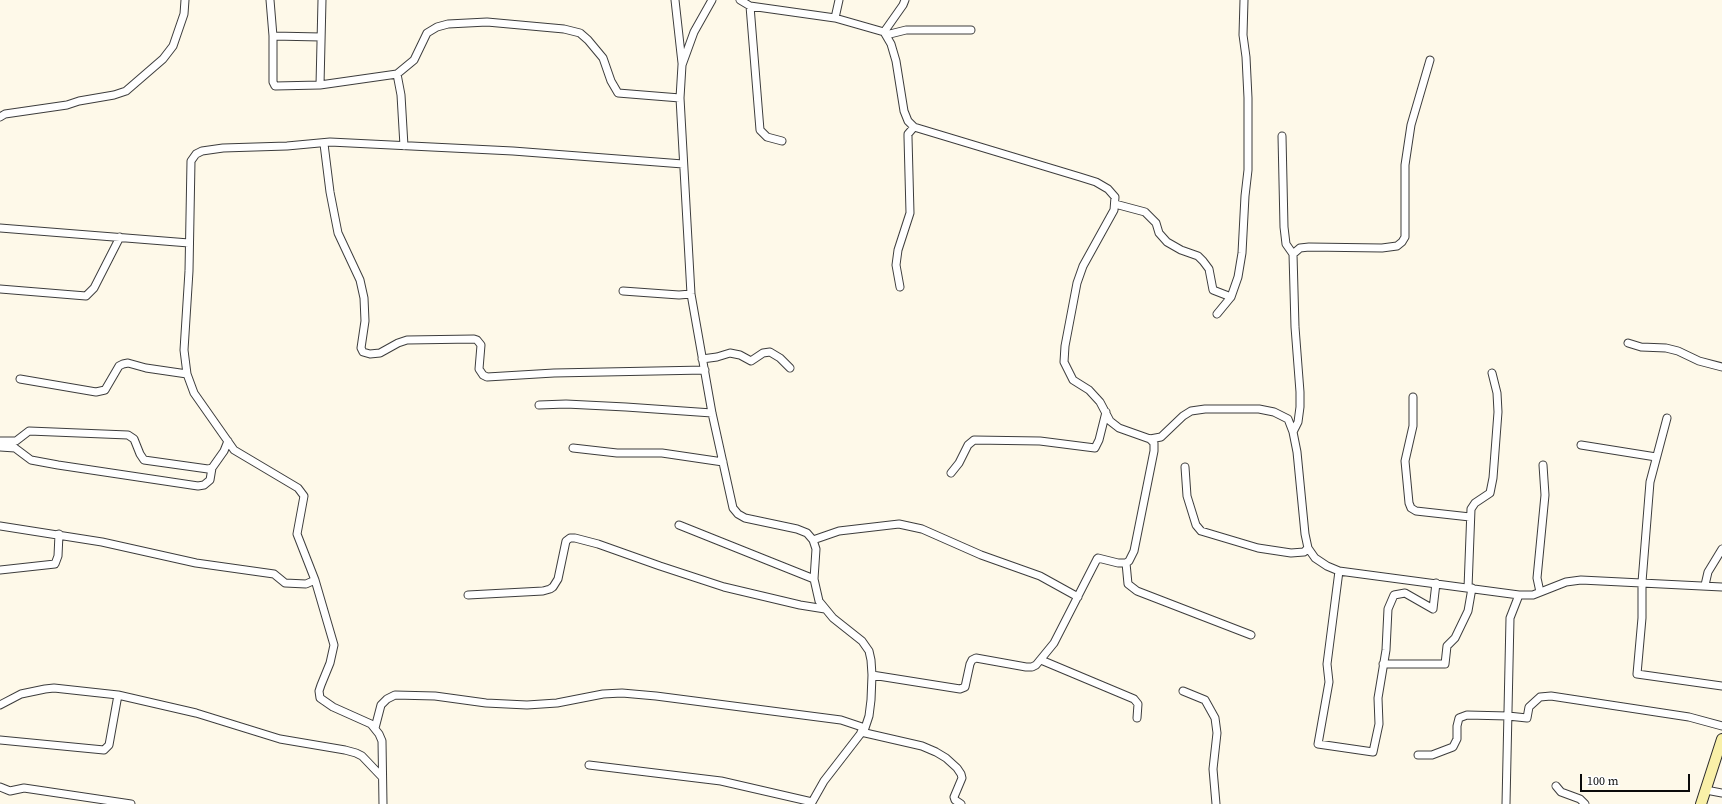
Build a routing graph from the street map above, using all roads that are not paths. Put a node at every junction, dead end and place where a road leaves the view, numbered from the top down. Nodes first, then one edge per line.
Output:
1 (185, 0) edge
2 (270, 0) edge
3 (322, 0) edge
4 (675, 0) edge
5 (712, 0) edge
6 (740, 0) edge
7 (839, 0) edge
8 (905, 0) edge
9 (1244, 0) edge
10 (750, 6) junction
11 (835, 18) junction
12 (971, 30) dead end
13 (885, 33) junction
14 (273, 36) junction
15 (320, 38) junction
16 (1430, 60) dead end
17 (682, 65) junction
18 (397, 74) junction
19 (320, 85) junction
20 (680, 98) junction
21 (0, 117) edge
22 (914, 127) junction
23 (1282, 136) dead end
24 (782, 141) dead end
25 (324, 144) junction
26 (404, 146) junction
27 (683, 164) junction
28 (1115, 204) junction
29 (0, 228) edge
30 (120, 237) junction
31 (189, 243) junction
32 (1293, 254) junction
33 (900, 287) dead end
34 (0, 289) edge
35 (623, 291) dead end
36 (691, 294) junction
37 (1231, 297) junction
38 (1217, 314) dead end
39 (1628, 343) dead end
40 (702, 359) junction
41 (790, 368) dead end
42 (1722, 368) edge
43 (705, 370) junction
44 (1492, 373) dead end
45 (187, 374) junction
46 (20, 379) dead end
47 (1413, 396) dead end
48 (539, 405) dead end
49 (1106, 412) junction
50 (712, 414) junction
51 (1667, 418) dead end
52 (1293, 432) junction
53 (1150, 439) junction
54 (0, 441) edge
55 (228, 441) junction
56 (1581, 445) dead end
57 (0, 447) edge
58 (573, 448) dead end
59 (1656, 457) junction
60 (723, 462) junction
61 (1543, 465) dead end
62 (1185, 467) dead end
63 (212, 468) junction
64 (951, 473) dead end
65 (1470, 517) junction
66 (679, 525) dead end
67 (0, 526) edge
68 (59, 534) junction
69 (813, 540) junction
70 (1308, 548) junction
71 (1722, 549) edge
72 (1126, 563) junction
73 (0, 570) edge
74 (1339, 570) junction
75 (814, 579) junction
76 (315, 580) junction
77 (1642, 582) junction
78 (1436, 583) junction
79 (1705, 585) junction
80 (1722, 587) edge
81 (1470, 588) junction
82 (1540, 592) junction
83 (468, 595) dead end
84 (1518, 595) junction
85 (1078, 597) junction
86 (825, 609) junction
87 (1251, 635) dead end
88 (1040, 660) junction
89 (1383, 664) junction
90 (872, 674) junction
91 (1722, 686) edge
92 (1183, 691) dead end
93 (118, 695) junction
94 (0, 705) edge
95 (1508, 716) junction
96 (1137, 718) dead end
97 (1722, 726) edge
98 (375, 728) junction
99 (863, 730) junction
100 (0, 740) edge
101 (1722, 740) edge
102 (1418, 755) dead end
103 (589, 765) dead end
104 (382, 777) junction
105 (0, 786) edge
106 (1556, 786) dead end
107 (1706, 790) junction
108 (1722, 793) edge
109 (811, 803) edge
110 (131, 804) edge
111 (383, 804) edge
112 (961, 804) edge
113 (1216, 804) edge
114 (1506, 804) edge
115 (1585, 804) edge
116 (1701, 804) edge

1 - 21 street
2 - 14 street
3 - 15 street
4 - 17 street
5 - 17 street
6 - 10 street
7 - 11 street
8 - 13 street
9 - 37 street
10 - 11 street
10 - 24 street
11 - 13 street
12 - 13 street
13 - 22 street
14 - 15 street
14 - 19 street
15 - 19 street
16 - 32 street
17 - 20 street
18 - 19 street
18 - 20 street
18 - 26 street
20 - 27 street
22 - 28 street
22 - 33 street
23 - 32 street
25 - 26 street
25 - 31 street
25 - 43 street
26 - 27 street
27 - 36 street
28 - 37 street
28 - 49 street
29 - 30 street
30 - 31 street
30 - 34 street
31 - 45 street
32 - 52 street
35 - 36 street
36 - 40 street
37 - 38 street
39 - 42 street
40 - 41 street
40 - 43 street
43 - 50 street
44 - 65 street
45 - 46 street
45 - 55 street
47 - 65 street
48 - 50 street
49 - 53 street
49 - 64 street
50 - 60 street
51 - 59 street
52 - 53 street
52 - 70 street
53 - 72 street
54 - 63 street
55 - 63 street
55 - 76 street
56 - 59 street
57 - 63 street
58 - 60 street
59 - 77 street
60 - 69 street
61 - 82 street
62 - 70 street
65 - 81 street
66 - 75 street
67 - 68 street
68 - 73 street
68 - 76 street
69 - 75 street
69 - 85 street
70 - 74 street
71 - 79 street
72 - 85 street
72 - 87 street
74 - 78 street
74 - 89 street
75 - 86 street
76 - 98 street
77 - 79 street
77 - 82 street
77 - 91 street
78 - 81 street
78 - 89 street
79 - 80 street
81 - 84 street
81 - 89 street
82 - 84 street
83 - 86 street
84 - 95 street
85 - 88 street
86 - 90 street
88 - 90 street
88 - 96 street
90 - 99 street
92 - 113 street
93 - 94 street
93 - 100 street
93 - 104 street
95 - 97 street
95 - 102 street
95 - 114 street
98 - 99 street
98 - 104 street
99 - 109 street
99 - 112 street
101 - 107 street
103 - 109 street
104 - 111 street
105 - 110 street
106 - 115 street
107 - 108 street
107 - 116 street

